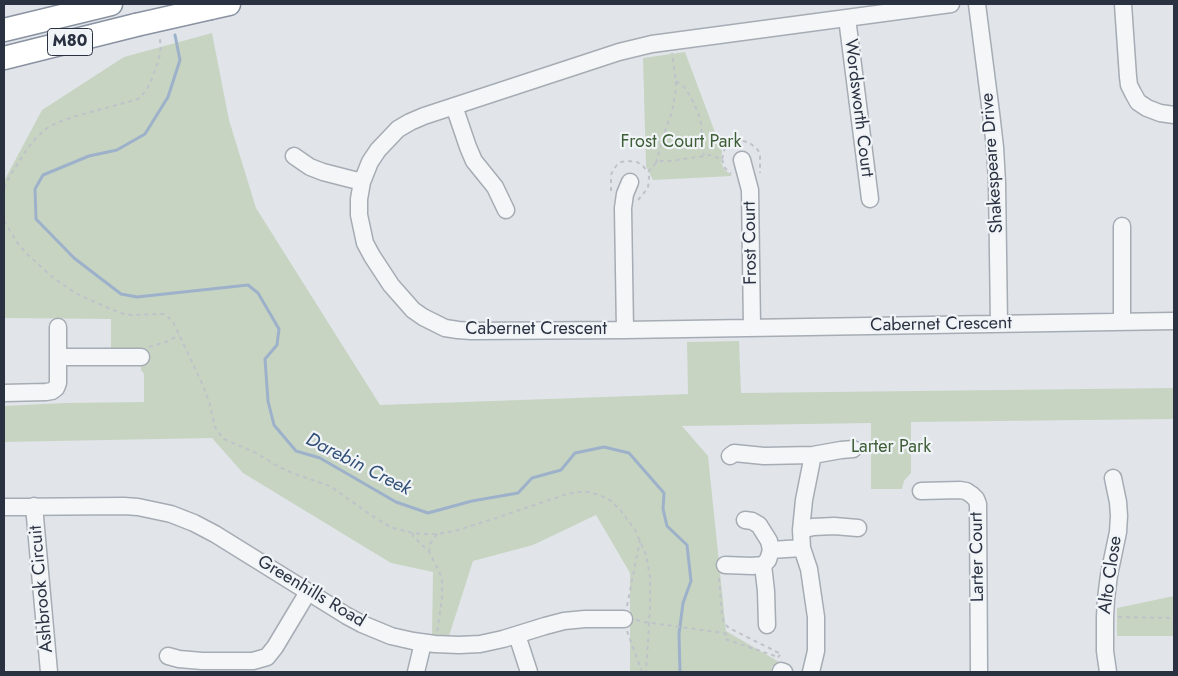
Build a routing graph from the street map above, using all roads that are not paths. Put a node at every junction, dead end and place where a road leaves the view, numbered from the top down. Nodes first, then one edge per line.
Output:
1 (111, 4) edge
2 (951, 4) edge
3 (977, 4) edge
4 (1123, 4) edge
5 (220, 6) edge
6 (847, 18) junction
7 (4, 30) edge
8 (4, 58) edge
9 (454, 106) junction
10 (1174, 115) edge
11 (294, 156) dead end
12 (742, 160) dead end
13 (362, 182) junction
14 (630, 182) dead end
15 (870, 199) dead end
16 (506, 210) dead end
17 (1122, 226) dead end
18 (1174, 321) edge
19 (1122, 322) junction
20 (999, 324) junction
21 (58, 327) dead end
22 (752, 327) junction
23 (625, 330) junction
24 (58, 357) junction
25 (141, 357) dead end
26 (4, 393) edge
27 (854, 449) dead end
28 (814, 455) junction
29 (730, 456) dead end
30 (1113, 478) dead end
31 (921, 491) dead end
32 (4, 506) edge
33 (34, 506) junction
34 (745, 520) dead end
35 (858, 528) dead end
36 (801, 530) junction
37 (802, 548) junction
38 (771, 550) junction
39 (725, 565) road end
40 (763, 565) junction
41 (308, 592) junction
42 (624, 619) road end
43 (767, 625) dead end
44 (517, 635) junction
45 (429, 644) junction
46 (168, 656) dead end
47 (49, 672) edge
48 (416, 672) edge
49 (529, 672) edge
50 (811, 672) edge
51 (979, 672) edge
52 (1108, 672) edge

1 - 7 highway, M80
2 - 6 street, Cabernet Crescent
3 - 20 street, Shakespeare Drive
4 - 10 street
5 - 8 highway, M80, bridge
6 - 9 street, Cabernet Crescent
6 - 15 street, Wordsworth Court
9 - 13 street, Cabernet Crescent
9 - 16 street
11 - 13 street
12 - 22 street, Frost Court
13 - 23 street, Cabernet Crescent
14 - 23 street
17 - 19 street
18 - 19 street, Cabernet Crescent
19 - 20 street, Cabernet Crescent
20 - 22 street, Cabernet Crescent
21 - 24 street
22 - 23 street, Cabernet Crescent
24 - 25 street
24 - 26 street
27 - 28 street
28 - 29 street
28 - 36 street
30 - 52 street, Alto Close
31 - 51 street, Larter Court
32 - 33 street, Greenhills Road
33 - 41 street, Greenhills Road
33 - 47 street, Ashbrook Circuit
34 - 38 street
35 - 36 street
36 - 37 street
37 - 38 street
37 - 50 street
38 - 40 street
39 - 40 street
40 - 43 street
41 - 45 street, Greenhills Road
41 - 46 street
42 - 44 street, Greenhills Road
44 - 45 street, Greenhills Road
44 - 49 street
45 - 48 street

